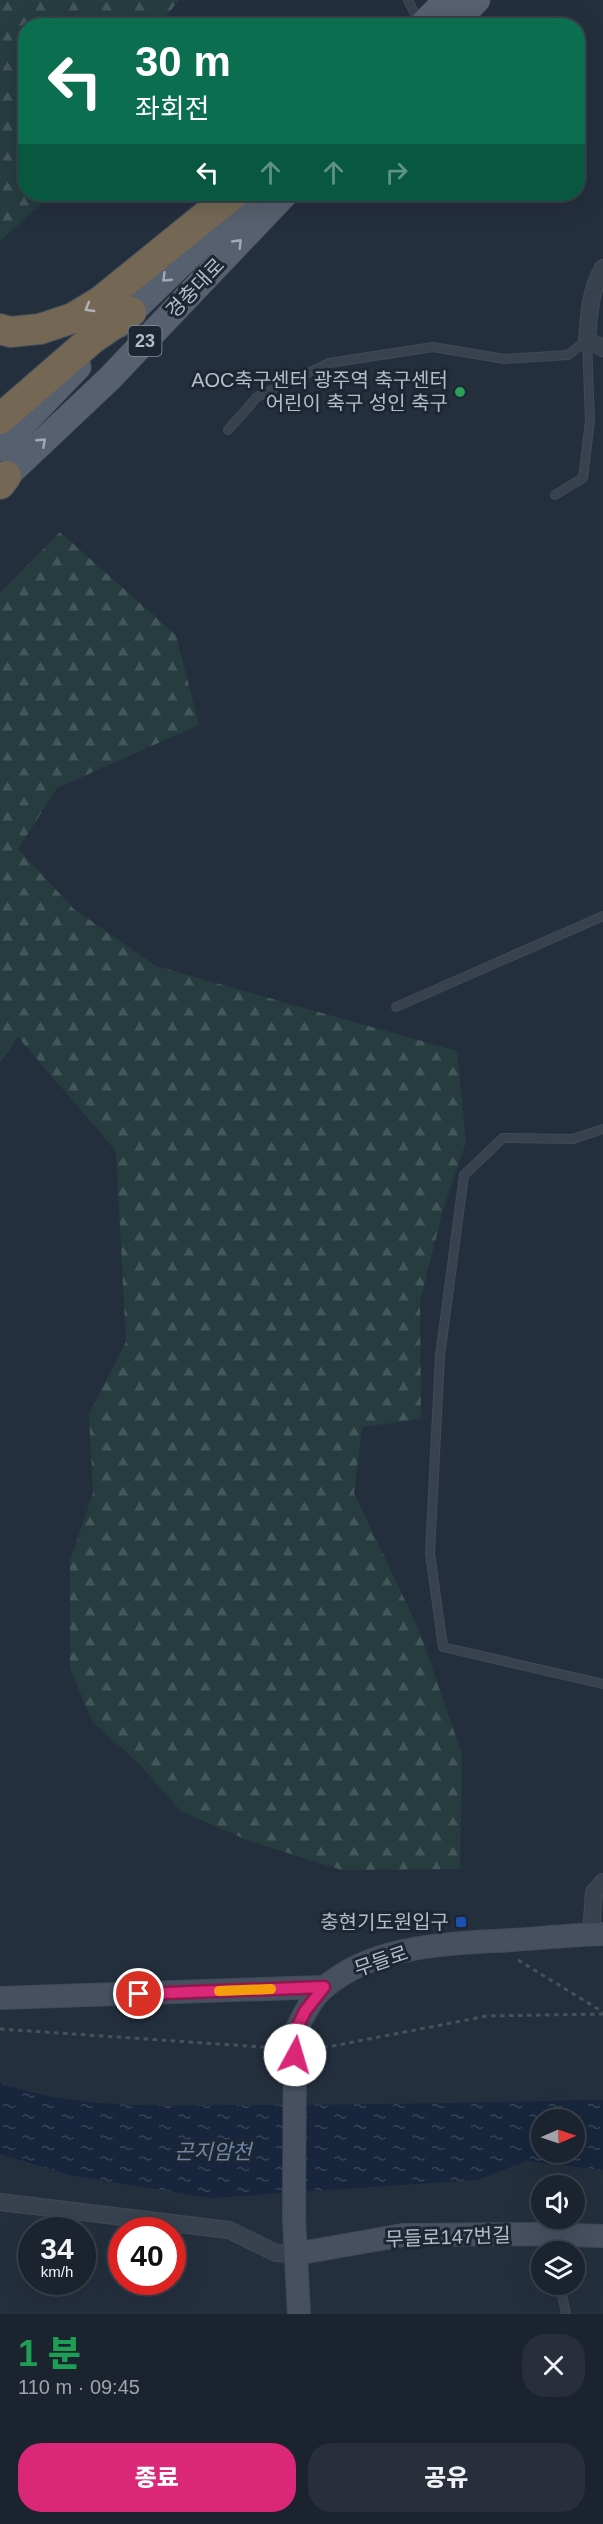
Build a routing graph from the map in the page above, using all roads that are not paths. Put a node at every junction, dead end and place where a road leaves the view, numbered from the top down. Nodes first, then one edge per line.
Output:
1 (408, 0) edge
2 (447, 0) edge
3 (477, 0) edge
4 (417, 18) edge
5 (429, 18) edge
6 (460, 18) edge
7 (224, 201) edge
8 (246, 201) edge
9 (278, 201) edge
10 (603, 268) edge
11 (131, 312) junction
12 (0, 329) edge
13 (587, 340) junction
14 (603, 348) edge
15 (0, 419) edge
16 (228, 430) dead end
17 (2, 472) edge
18 (555, 495) dead end
19 (603, 916) edge
20 (396, 1006) dead end
21 (603, 1129) edge
22 (603, 1684) edge
23 (603, 1882) edge
24 (597, 1934) edge
25 (324, 1987) junction
26 (0, 1998) edge
27 (0, 2202) edge
28 (603, 2236) edge
29 (560, 2241) edge
30 (531, 2242) edge
31 (295, 2254) junction
32 (562, 2295) edge
33 (299, 2314) edge
34 (566, 2314) edge

1 - 4 lane
2 - 5 main road
3 - 6 main road
7 -> 12 highway
8 -> 11 main road, 경충대로 / 23
17 -> 9 main road, 경충대로 / 23
10 - 13 street
11 - 15 highway
11 - 17 main road, 경충대로 / 23
13 - 14 street
13 - 16 lane
13 - 18 lane
19 - 20 lane
21 - 22 lane
23 - 24 street
24 - 25 street, 무들로
25 - 26 street
25 - 31 street, 무들로, bridge
27 - 31 street
28 - 29 street, 무들로147번길
30 - 31 street, 무들로147번길
31 - 33 street
32 - 34 lane

